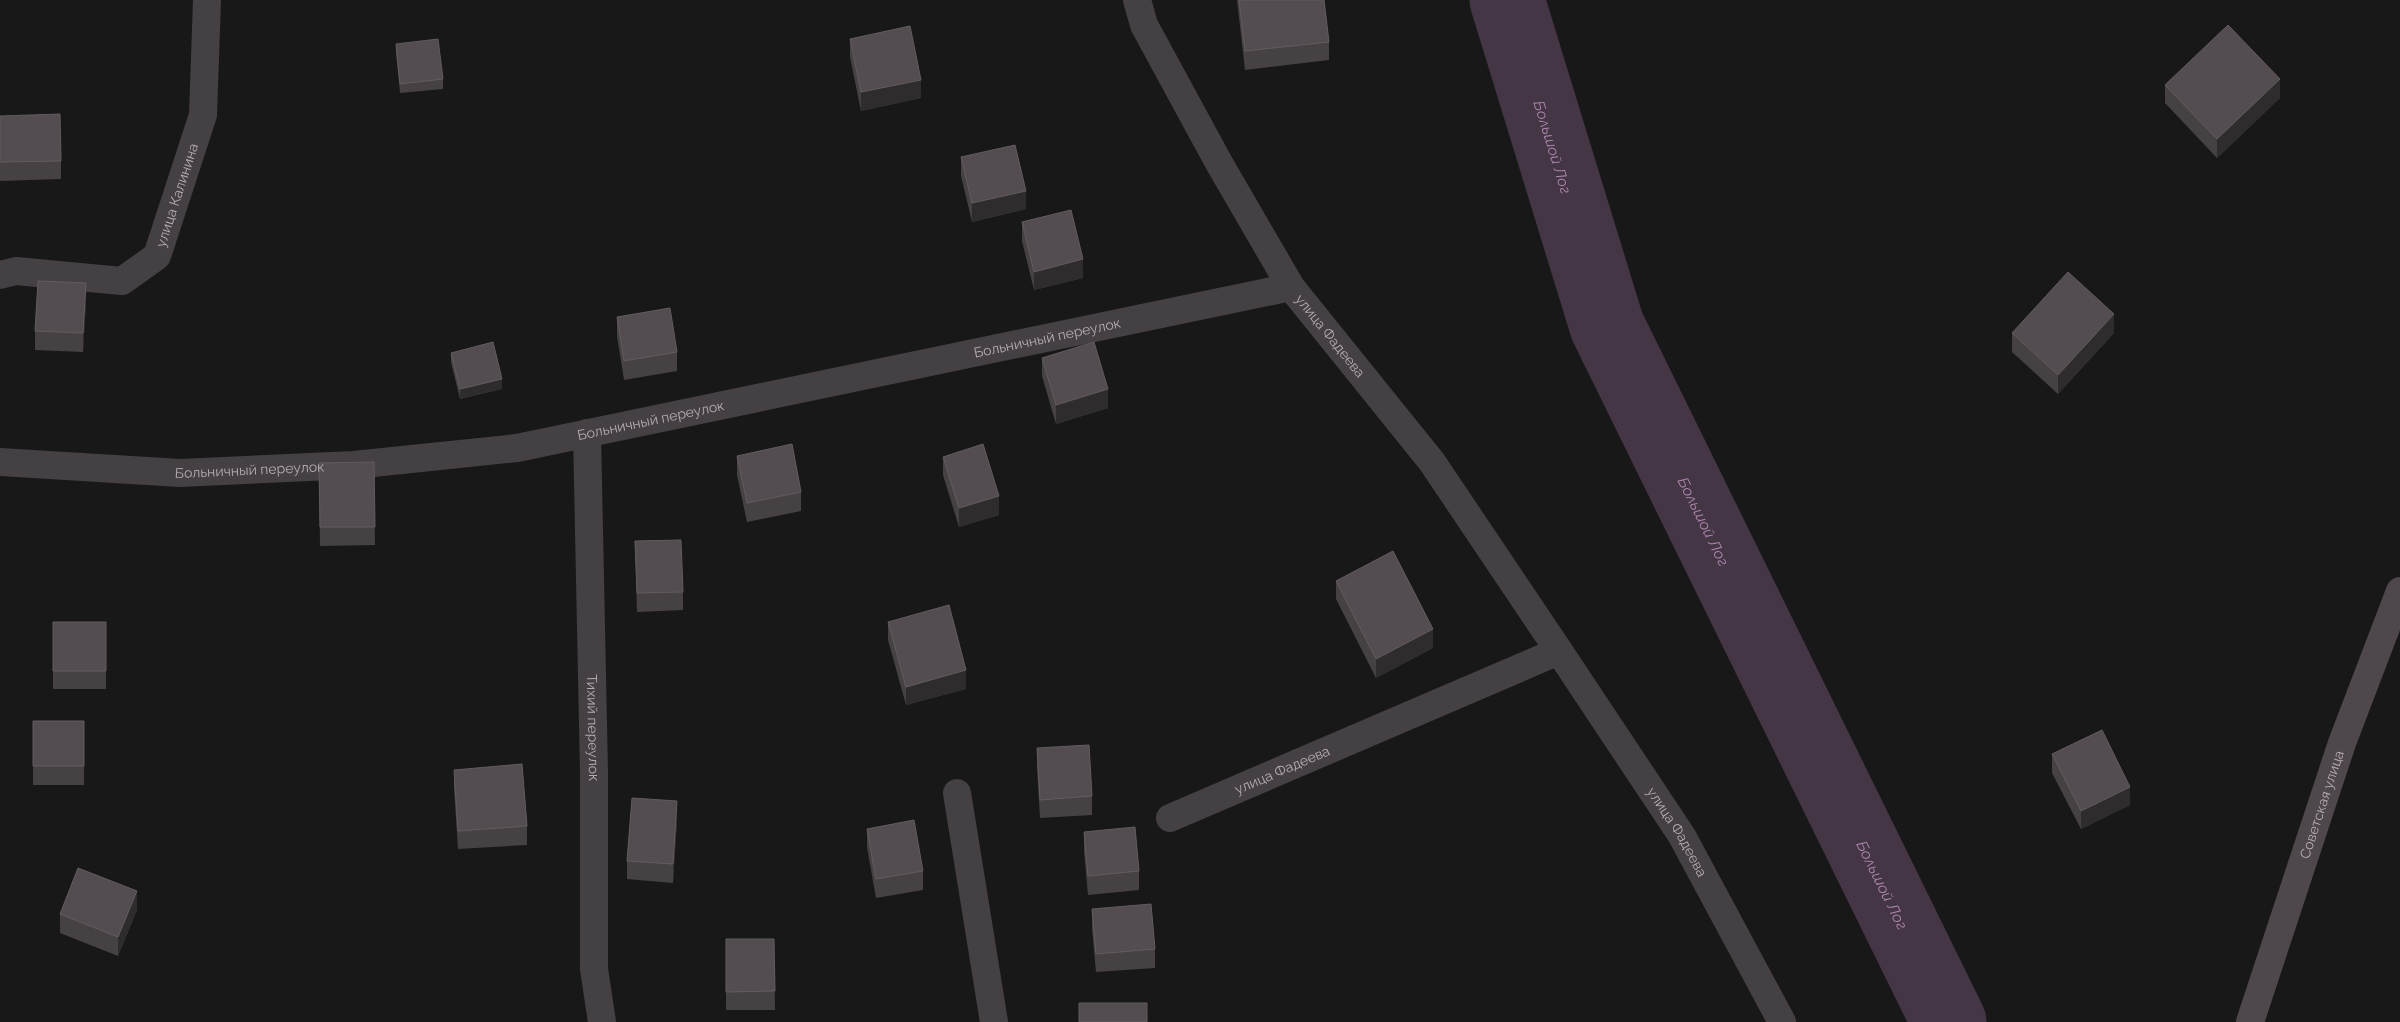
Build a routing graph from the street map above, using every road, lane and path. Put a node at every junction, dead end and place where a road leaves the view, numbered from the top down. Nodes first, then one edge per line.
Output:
1 (207, 0) edge
2 (1137, 0) edge
3 (0, 275) edge
4 (1291, 288) junction
5 (587, 433) junction
6 (0, 462) edge
7 (2400, 591) edge
8 (1559, 651) junction
9 (958, 793) dead end
10 (1170, 818) dead end
11 (602, 1022) edge
12 (994, 1022) edge
13 (1782, 1022) edge
14 (2250, 1022) edge

1 - 3 street, улица Калинина
2 - 4 street, улица Фадеева
4 - 5 street, Больничный переулок
4 - 8 street, улица Фадеева
5 - 6 street, Больничный переулок
5 - 11 street, Тихий переулок
7 - 14 main road, Советская улица
8 - 10 street, улица Фадеева
8 - 13 street, улица Фадеева
9 - 12 street

